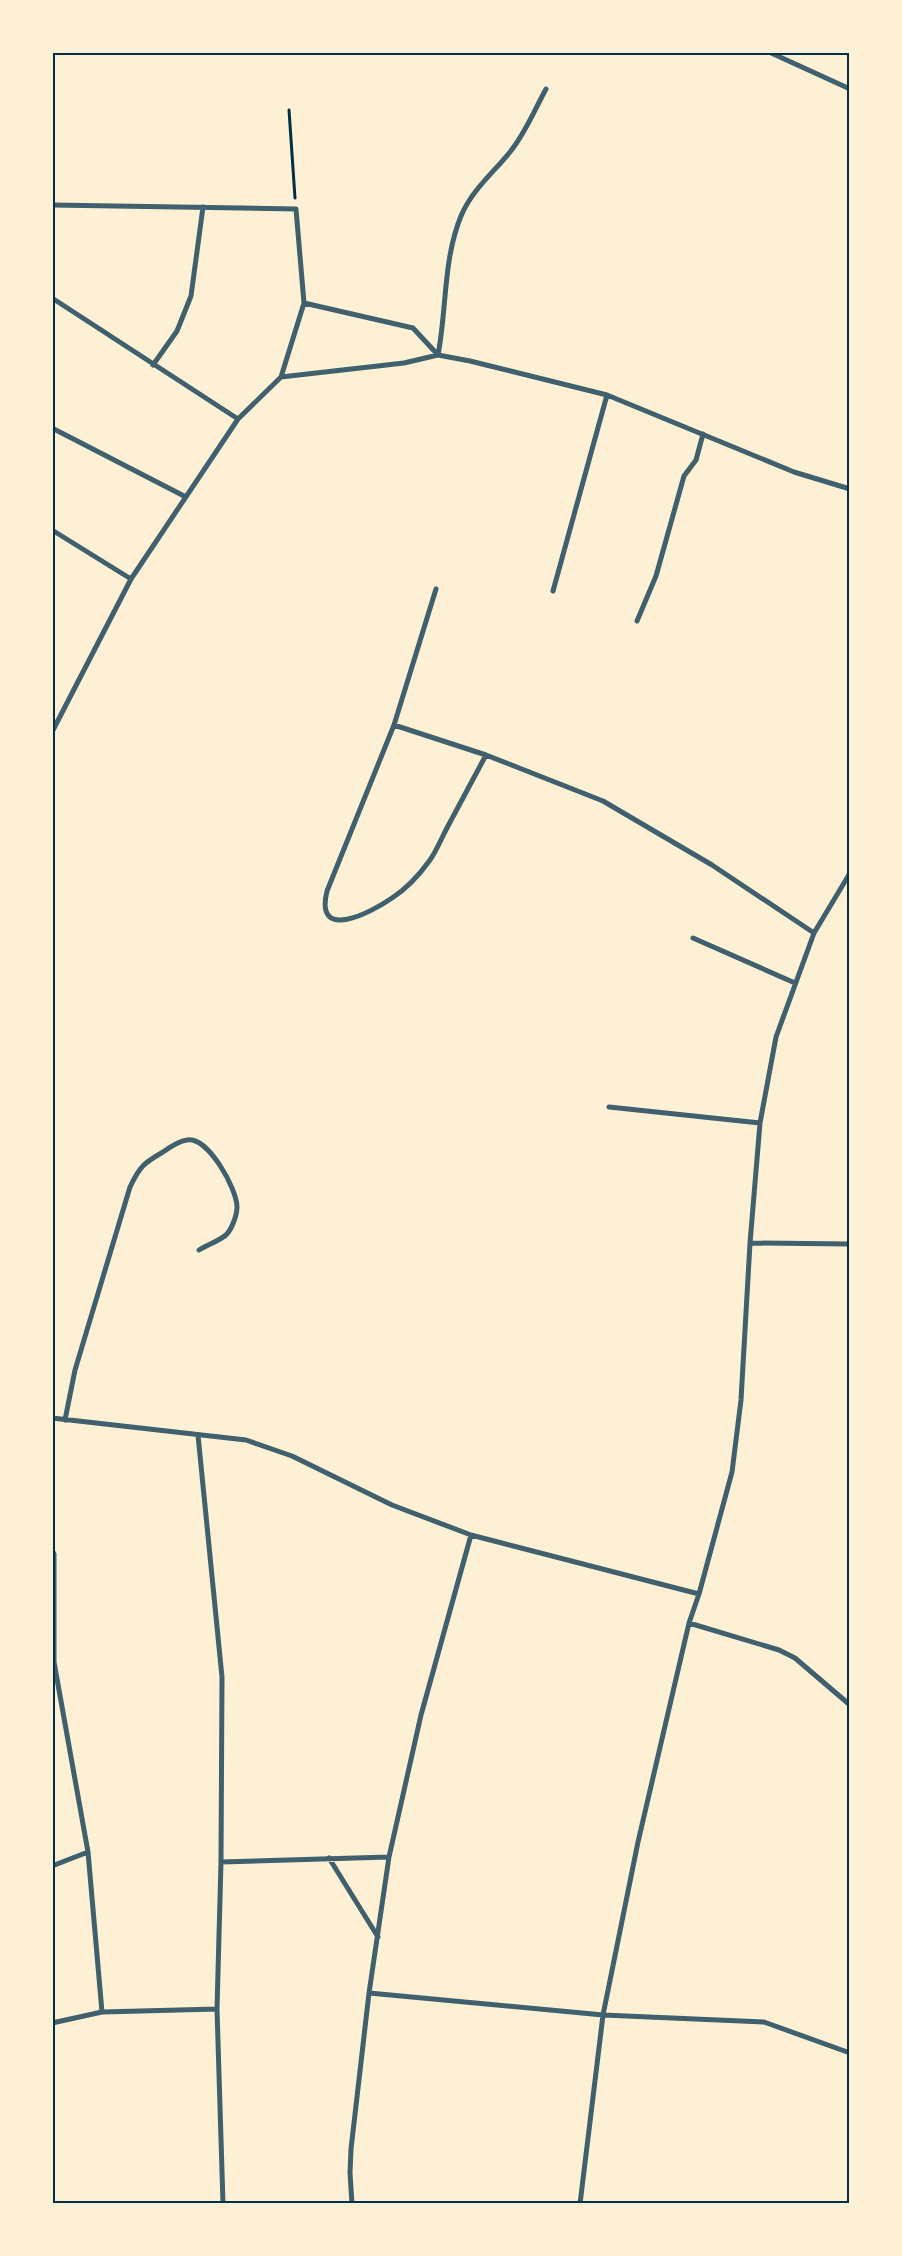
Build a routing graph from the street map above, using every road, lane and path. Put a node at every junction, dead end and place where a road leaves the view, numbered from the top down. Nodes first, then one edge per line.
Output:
1 (769, 52) edge
2 (546, 89) dead end
3 (850, 89) edge
4 (288, 110) dead end
5 (52, 205) edge
6 (203, 207) junction
7 (296, 209) junction
8 (52, 298) edge
9 (304, 303) junction
10 (438, 355) junction
11 (153, 365) junction
12 (280, 377) junction
13 (607, 395) junction
14 (238, 419) junction
15 (52, 428) edge
16 (703, 434) junction
17 (850, 489) edge
18 (186, 497) junction
19 (52, 530) edge
20 (131, 579) junction
21 (436, 589) dead end
22 (553, 591) dead end
23 (637, 621) dead end
24 (394, 725) junction
25 (52, 732) edge
26 (486, 755) junction
27 (850, 873) edge
28 (814, 933) junction
29 (693, 938) dead end
30 (795, 983) junction
31 (609, 1107) dead end
32 (760, 1123) junction
33 (750, 1243) junction
34 (850, 1244) edge
35 (199, 1250) dead end
36 (52, 1418) edge
37 (65, 1420) junction
38 (198, 1436) junction
39 (471, 1535) junction
40 (52, 1550) edge
41 (699, 1594) junction
42 (689, 1623) junction
43 (53, 1663) edge
44 (850, 1705) edge
45 (88, 1852) junction
46 (389, 1857) junction
47 (329, 1858) junction
48 (221, 1862) junction
49 (52, 1866) edge
50 (378, 1937) junction
51 (370, 1993) junction
52 (216, 2009) junction
53 (102, 2012) junction
54 (603, 2015) junction
55 (52, 2023) edge
56 (850, 2053) edge
57 (223, 2204) edge
58 (352, 2204) edge
59 (580, 2204) edge

1 - 3 street
2 - 10 street
4 - 7 path
5 - 6 street
6 - 7 street
6 - 11 street
7 - 9 street
8 - 11 street
9 - 10 street
9 - 12 street
10 - 12 street
10 - 13 street
11 - 14 street
12 - 14 street
13 - 16 street
13 - 22 street
14 - 18 street
15 - 18 street
16 - 17 street
16 - 23 street
18 - 20 street
19 - 20 street
20 - 25 street
21 - 24 street
24 - 26 street
24 - 26 street
26 - 28 street
27 - 28 street
28 - 30 street
29 - 30 street
30 - 32 street
31 - 32 street
32 - 33 street
33 - 34 street
33 - 41 street
35 - 37 street
36 - 37 street
37 - 38 street
38 - 39 street
38 - 48 street
39 - 41 street
39 - 46 street
40 - 43 street
41 - 42 street
42 - 44 street
42 - 54 street
43 - 45 street
45 - 49 street
45 - 53 street
46 - 47 street
46 - 50 street
47 - 48 street
47 - 50 street
48 - 52 street
50 - 51 street
51 - 54 street
51 - 58 street
52 - 53 street
52 - 57 street
53 - 55 street
54 - 56 street
54 - 59 street

